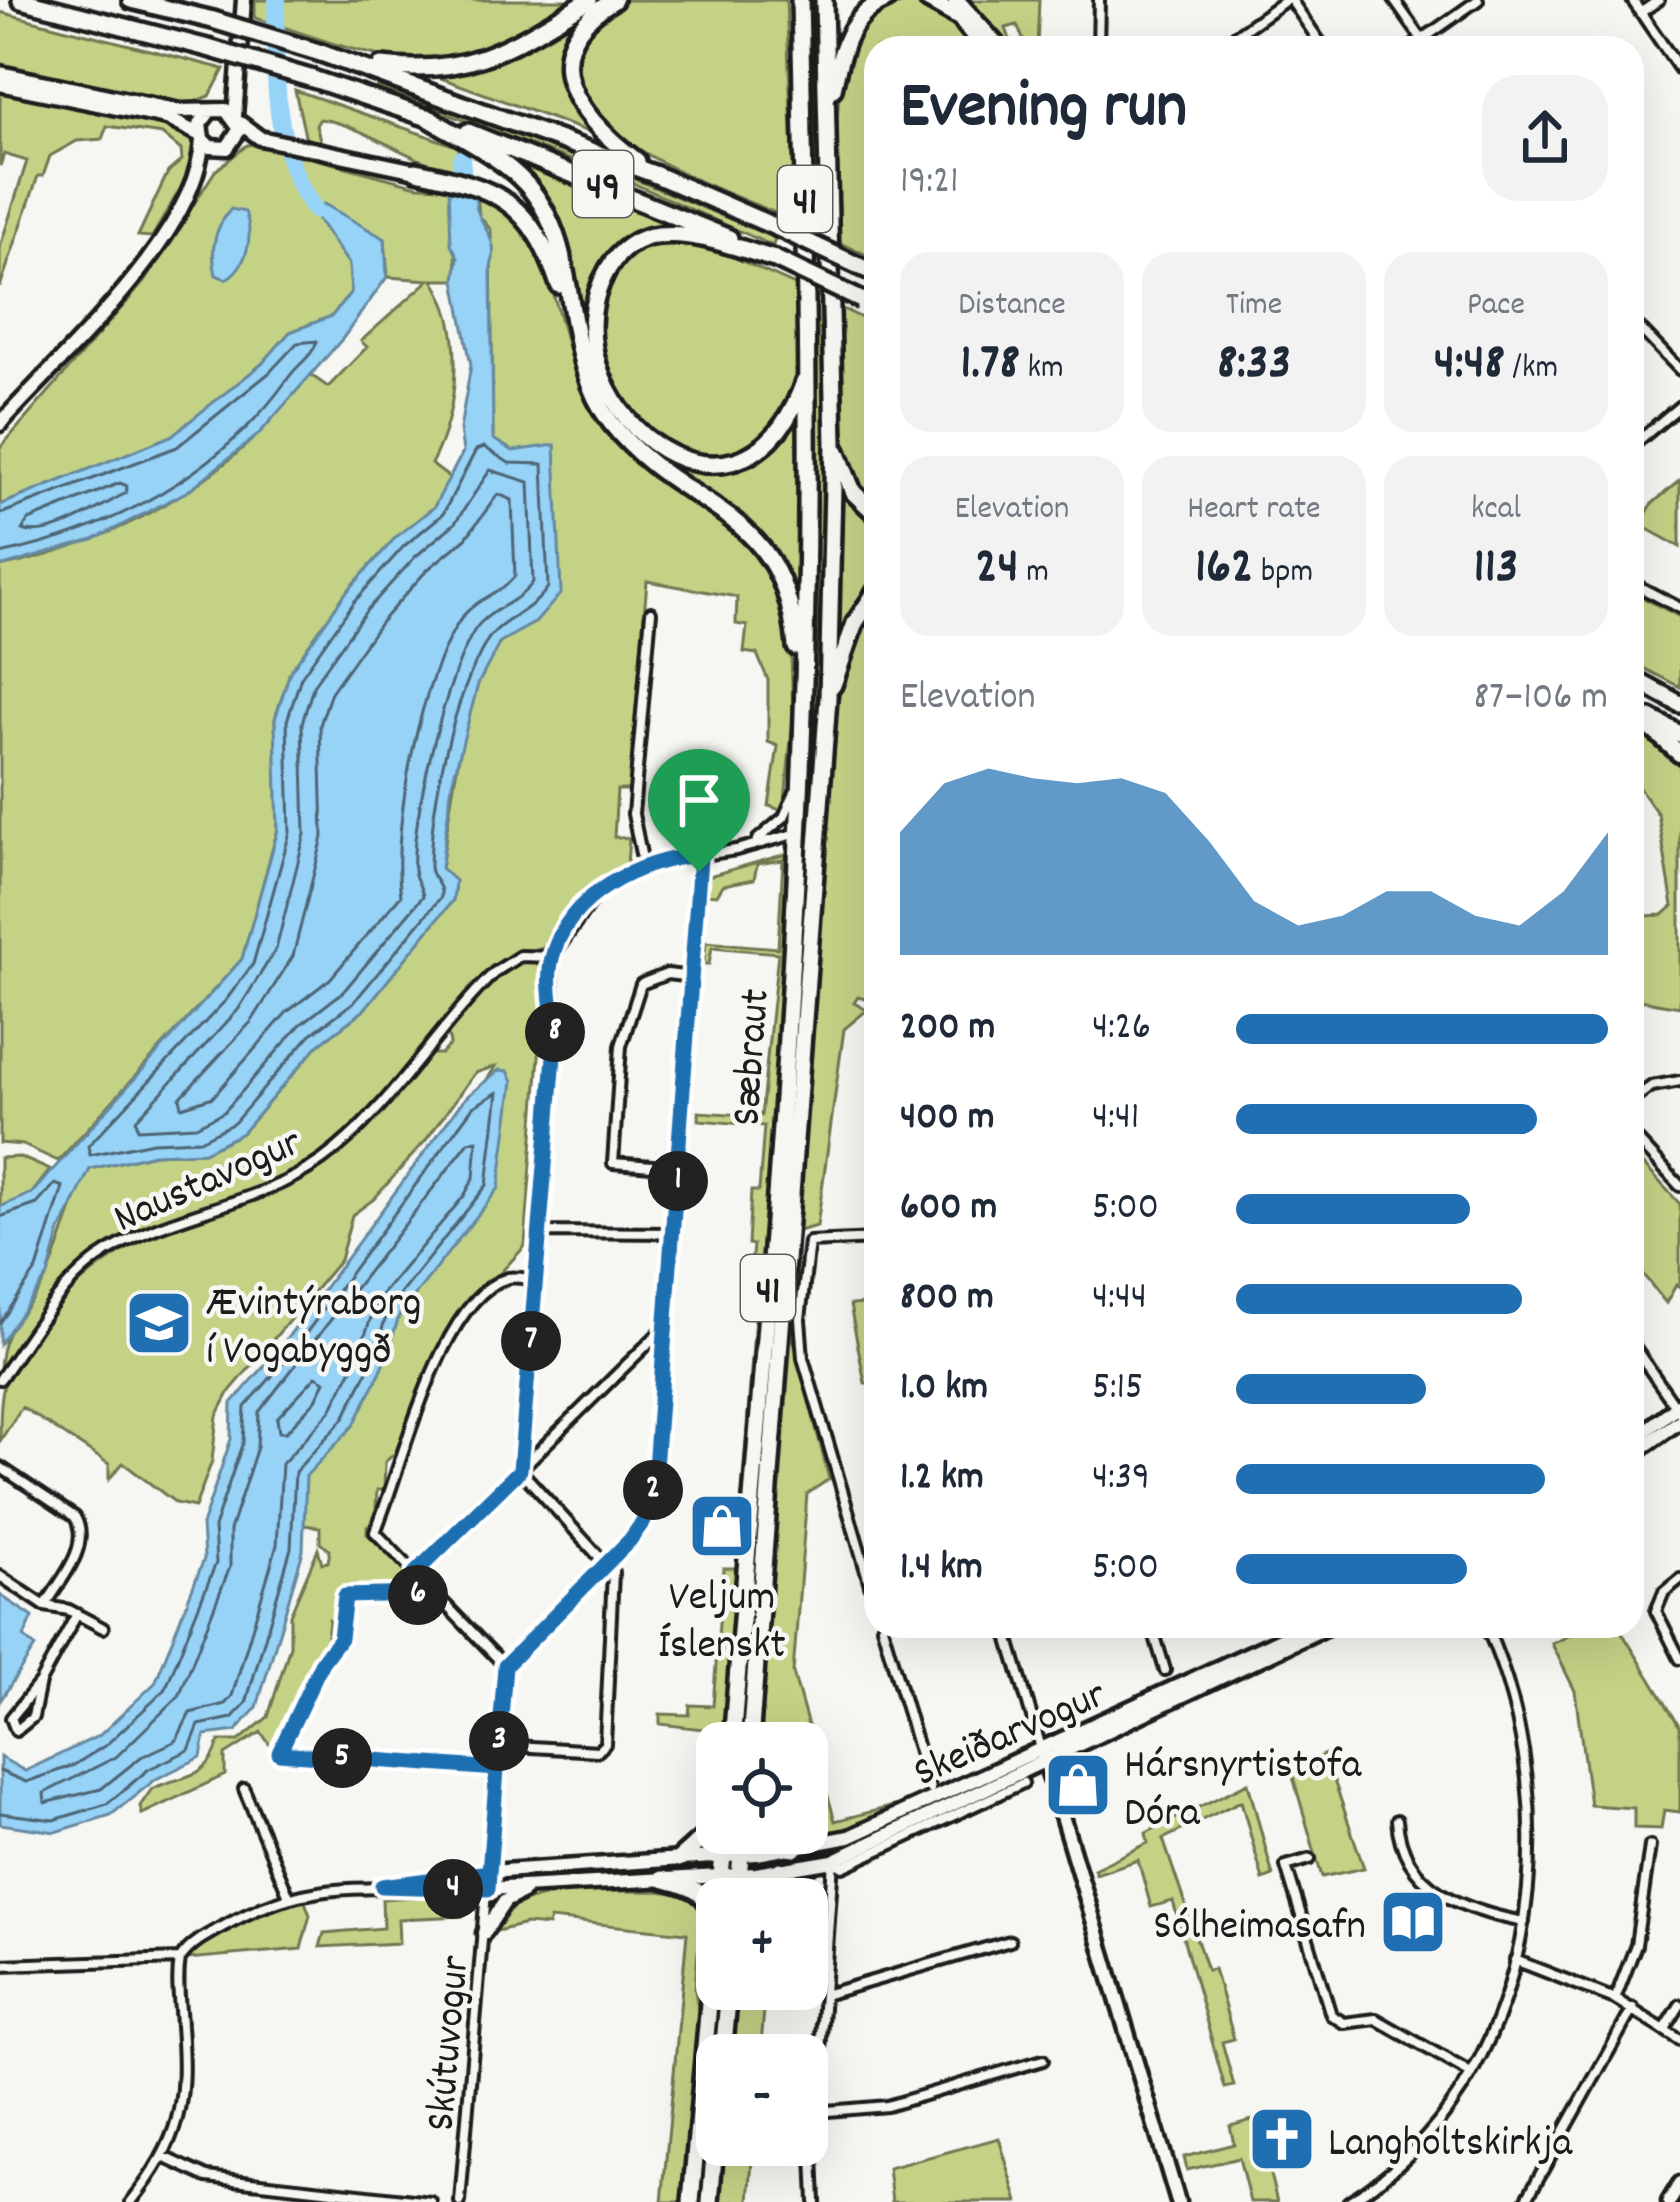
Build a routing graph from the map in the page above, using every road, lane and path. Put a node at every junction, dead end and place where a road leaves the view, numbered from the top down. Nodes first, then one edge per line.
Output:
1 (21, 0) edge
2 (131, 0) edge
3 (244, 0) edge
4 (589, 0) edge
5 (614, 0) edge
6 (797, 0) edge
7 (824, 0) edge
8 (886, 0) edge
9 (928, 0) edge
10 (956, 0) edge
11 (1100, 0) edge
12 (1288, 0) edge
13 (1394, 0) edge
14 (1478, 0) edge
15 (1632, 0) edge
16 (1659, 0) edge
17 (1640, 13) junction
18 (974, 36) edge
19 (990, 36) edge
20 (1098, 36) edge
21 (1236, 36) edge
22 (1315, 36) edge
23 (1419, 36) edge
24 (1435, 36) edge
25 (349, 62) junction
26 (1680, 70) edge
27 (0, 73) edge
28 (237, 76) junction
29 (0, 84) edge
30 (212, 110) junction
31 (829, 110) junction
32 (427, 118) junction
33 (237, 119) junction
34 (201, 137) junction
35 (265, 139) junction
36 (230, 147) junction
37 (416, 171) joint
38 (654, 174) junction
39 (193, 182) junction
40 (776, 259) junction
41 (864, 267) edge
42 (864, 302) edge
43 (572, 322) junction
44 (1644, 332) edge
45 (1680, 370) edge
46 (807, 374) junction
47 (1680, 406) edge
48 (0, 424) edge
49 (1644, 436) edge
50 (834, 442) junction
51 (864, 503) edge
52 (1644, 589) edge
53 (1680, 608) edge
54 (864, 611) edge
55 (651, 613) dead end
56 (1644, 684) edge
57 (804, 685) junction
58 (828, 699) junction
59 (1680, 704) edge
60 (1644, 716) edge
61 (1644, 721) edge
62 (1680, 734) edge
63 (1680, 754) edge
64 (800, 776) junction
65 (820, 828) junction
66 (798, 833) junction
67 (752, 845) junction
68 (700, 855) junction
69 (643, 864) junction
70 (552, 957) junction
71 (692, 977) junction
72 (1680, 1081) edge
73 (1644, 1092) edge
74 (1644, 1147) edge
75 (679, 1168) junction
76 (1680, 1186) edge
77 (540, 1232) junction
78 (675, 1233) junction
79 (864, 1238) edge
80 (536, 1280) junction
81 (668, 1324) junction
82 (1644, 1361) edge
83 (0, 1379) edge
84 (1679, 1411) edge
85 (1644, 1433) edge
86 (1644, 1445) edge
87 (0, 1467) edge
88 (520, 1470) junction
89 (608, 1562) junction
90 (864, 1564) edge
91 (415, 1573) junction
92 (0, 1576) edge
93 (1680, 1580) edge
94 (428, 1587) junction
95 (45, 1606) junction
96 (77, 1614) junction
97 (103, 1628) dead end
98 (886, 1638) edge
99 (1009, 1638) edge
100 (1156, 1638) edge
101 (1284, 1638) edge
102 (1302, 1638) edge
103 (1491, 1638) edge
104 (1680, 1659) edge
105 (505, 1666) junction
106 (1165, 1670) dead end
107 (40, 1682) junction
108 (734, 1722) edge
109 (752, 1722) edge
110 (499, 1744) junction
111 (1044, 1755) junction
112 (497, 1769) junction
113 (1023, 1783) dead end
114 (244, 1789) dead end
115 (930, 1789) dead end
116 (996, 1790) junction
117 (1397, 1820) dead end
118 (828, 1840) edge
119 (696, 1844) edge
120 (1650, 1846) dead end
121 (756, 1854) edge
122 (723, 1856) junction
123 (741, 1856) junction
124 (679, 1859) junction
125 (1310, 1859) dead end
126 (833, 1861) junction
127 (780, 1870) junction
128 (489, 1872) junction
129 (739, 1875) junction
130 (721, 1876) junction
131 (739, 1878) edge
132 (771, 1878) edge
133 (662, 1879) junction
134 (382, 1886) junction
135 (546, 1886) junction
136 (488, 1889) junction
137 (696, 1889) edge
138 (289, 1894) junction
139 (1524, 1922) junction
140 (484, 1933) junction
141 (828, 1935) edge
142 (1010, 1941) dead end
143 (180, 1959) junction
144 (1515, 1960) junction
145 (0, 1965) edge
146 (828, 1994) edge
147 (1615, 1999) junction
148 (1680, 2006) edge
149 (1633, 2008) junction
150 (709, 2010) edge
151 (1665, 2029) junction
152 (1680, 2040) edge
153 (1043, 2060) dead end
154 (1469, 2072) junction
155 (828, 2111) edge
156 (164, 2157) junction
157 (713, 2166) edge
158 (815, 2166) edge
159 (1680, 2184) edge
160 (273, 2187) junction
161 (131, 2202) edge
162 (271, 2202) edge
163 (431, 2202) edge
164 (460, 2202) edge
165 (691, 2202) edge
166 (710, 2202) edge
167 (815, 2202) edge
168 (1178, 2202) edge
169 (1348, 2202) edge
170 (1525, 2202) edge
171 (1669, 2202) edge

1 - 32 highway, 49, bridge
2 - 25 highway, 49, bridge
3 - 28 street
4 - 25 highway
5 - 38 highway
6 - 46 highway, 41
7 - 31 highway, 41
8 - 31 highway
9 - 18 highway
10 - 19 highway
11 - 20 street
12 - 21 street
12 - 22 street
13 - 23 street
14 - 24 street
15 - 17 street
16 - 17 street
17 - 26 street
25 - 38 highway, 49
27 - 30 street
28 - 30 street
28 - 33 street
29 - 34 street
30 - 33 street
30 - 34 street
31 - 50 highway, 41
32 - 40 highway, 49
32 - 43 highway
33 - 35 street
33 - 36 street
34 - 36 street
34 - 39 street
35 - 36 street
35 - 37 street
36 - 39 street
37 - 43 highway
38 - 41 highway, 49, bridge
39 - 48 street
40 - 42 highway, 49, bridge
40 - 46 highway
43 - 57 highway
44 - 45 street
46 - 57 highway, Sæbraut / 41
47 - 49 street
50 - 51 highway
50 - 58 highway, Sæbraut / 41
52 - 53 street
54 - 58 highway
55 - 69 street
56 - 59 highway
57 - 64 highway, Sæbraut / 41
58 - 65 highway, Sæbraut / 41
60 - 62 highway
61 - 63 highway
64 - 66 highway, Sæbraut / 41
64 - 67 street
65 - 66 street
65 - 109 highway, Sæbraut / 41
66 - 67 street
66 - 108 highway, Sæbraut / 41
67 - 68 street
68 - 69 street
68 - 71 street
69 - 70 street
70 - 77 street
70 - 83 street, Naustavogur
71 - 75 street
71 - 75 street
72 - 73 street
74 - 76 street
75 - 78 street
77 - 78 street
77 - 80 street
78 - 81 street
79 - 90 street
80 - 88 street
80 - 91 street
81 - 88 street
81 - 89 street
82 - 84 street
84 - 85 street
84 - 86 street
87 - 95 street
88 - 89 street
88 - 91 street
89 - 105 street
89 - 110 street
91 - 94 street
92 - 95 street
93 - 104 street
94 - 105 street
94 - 112 street
95 - 96 street
96 - 97 street
96 - 107 street
98 - 115 street
99 - 111 street
100 - 106 street
101 - 111 street, Skeiðarvogur
102 - 111 street, Skeiðarvogur
103 - 139 street
105 - 110 street, Skútuvogur
107 - 107 street
110 - 112 street, Skútuvogur
111 - 116 street, Skeiðarvogur
111 - 118 street, Skeiðarvogur
111 - 168 street
112 - 128 street, Skútuvogur
113 - 116 street, Skeiðarvogur
114 - 138 street
116 - 126 street, Skeiðarvogur
117 - 139 street
119 - 124 highway
120 - 147 street
121 - 123 street, Skeiðarvogur
122 - 123 street, Skeiðarvogur
122 - 124 street, Skeiðarvogur
122 - 130 highway
123 - 129 highway
124 - 128 street, Skeiðarvogur
125 - 154 street
126 - 127 street, Skeiðarvogur
126 - 141 street
127 - 129 street, Skeiðarvogur
127 - 132 highway
128 - 134 street
128 - 136 street, Skútuvogur
129 - 130 street, Skeiðarvogur
129 - 131 highway
130 - 133 street, Skeiðarvogur
133 - 135 street, Skeiðarvogur
133 - 137 highway
134 - 136 street
134 - 138 street
135 - 136 street, Skeiðarvogur
135 - 140 street
136 - 140 street, Skútuvogur
138 - 143 street
139 - 144 street
140 - 164 street, Skútuvogur
142 - 146 street
143 - 145 street
143 - 156 street
144 - 147 street
144 - 154 street
147 - 149 street
148 - 151 street
149 - 151 street
149 - 170 street
150 - 165 highway
151 - 152 street
153 - 155 street
154 - 169 street
156 - 160 street
156 - 161 street
157 - 166 highway
158 - 167 street
159 - 171 street
160 - 162 street
160 - 163 street

